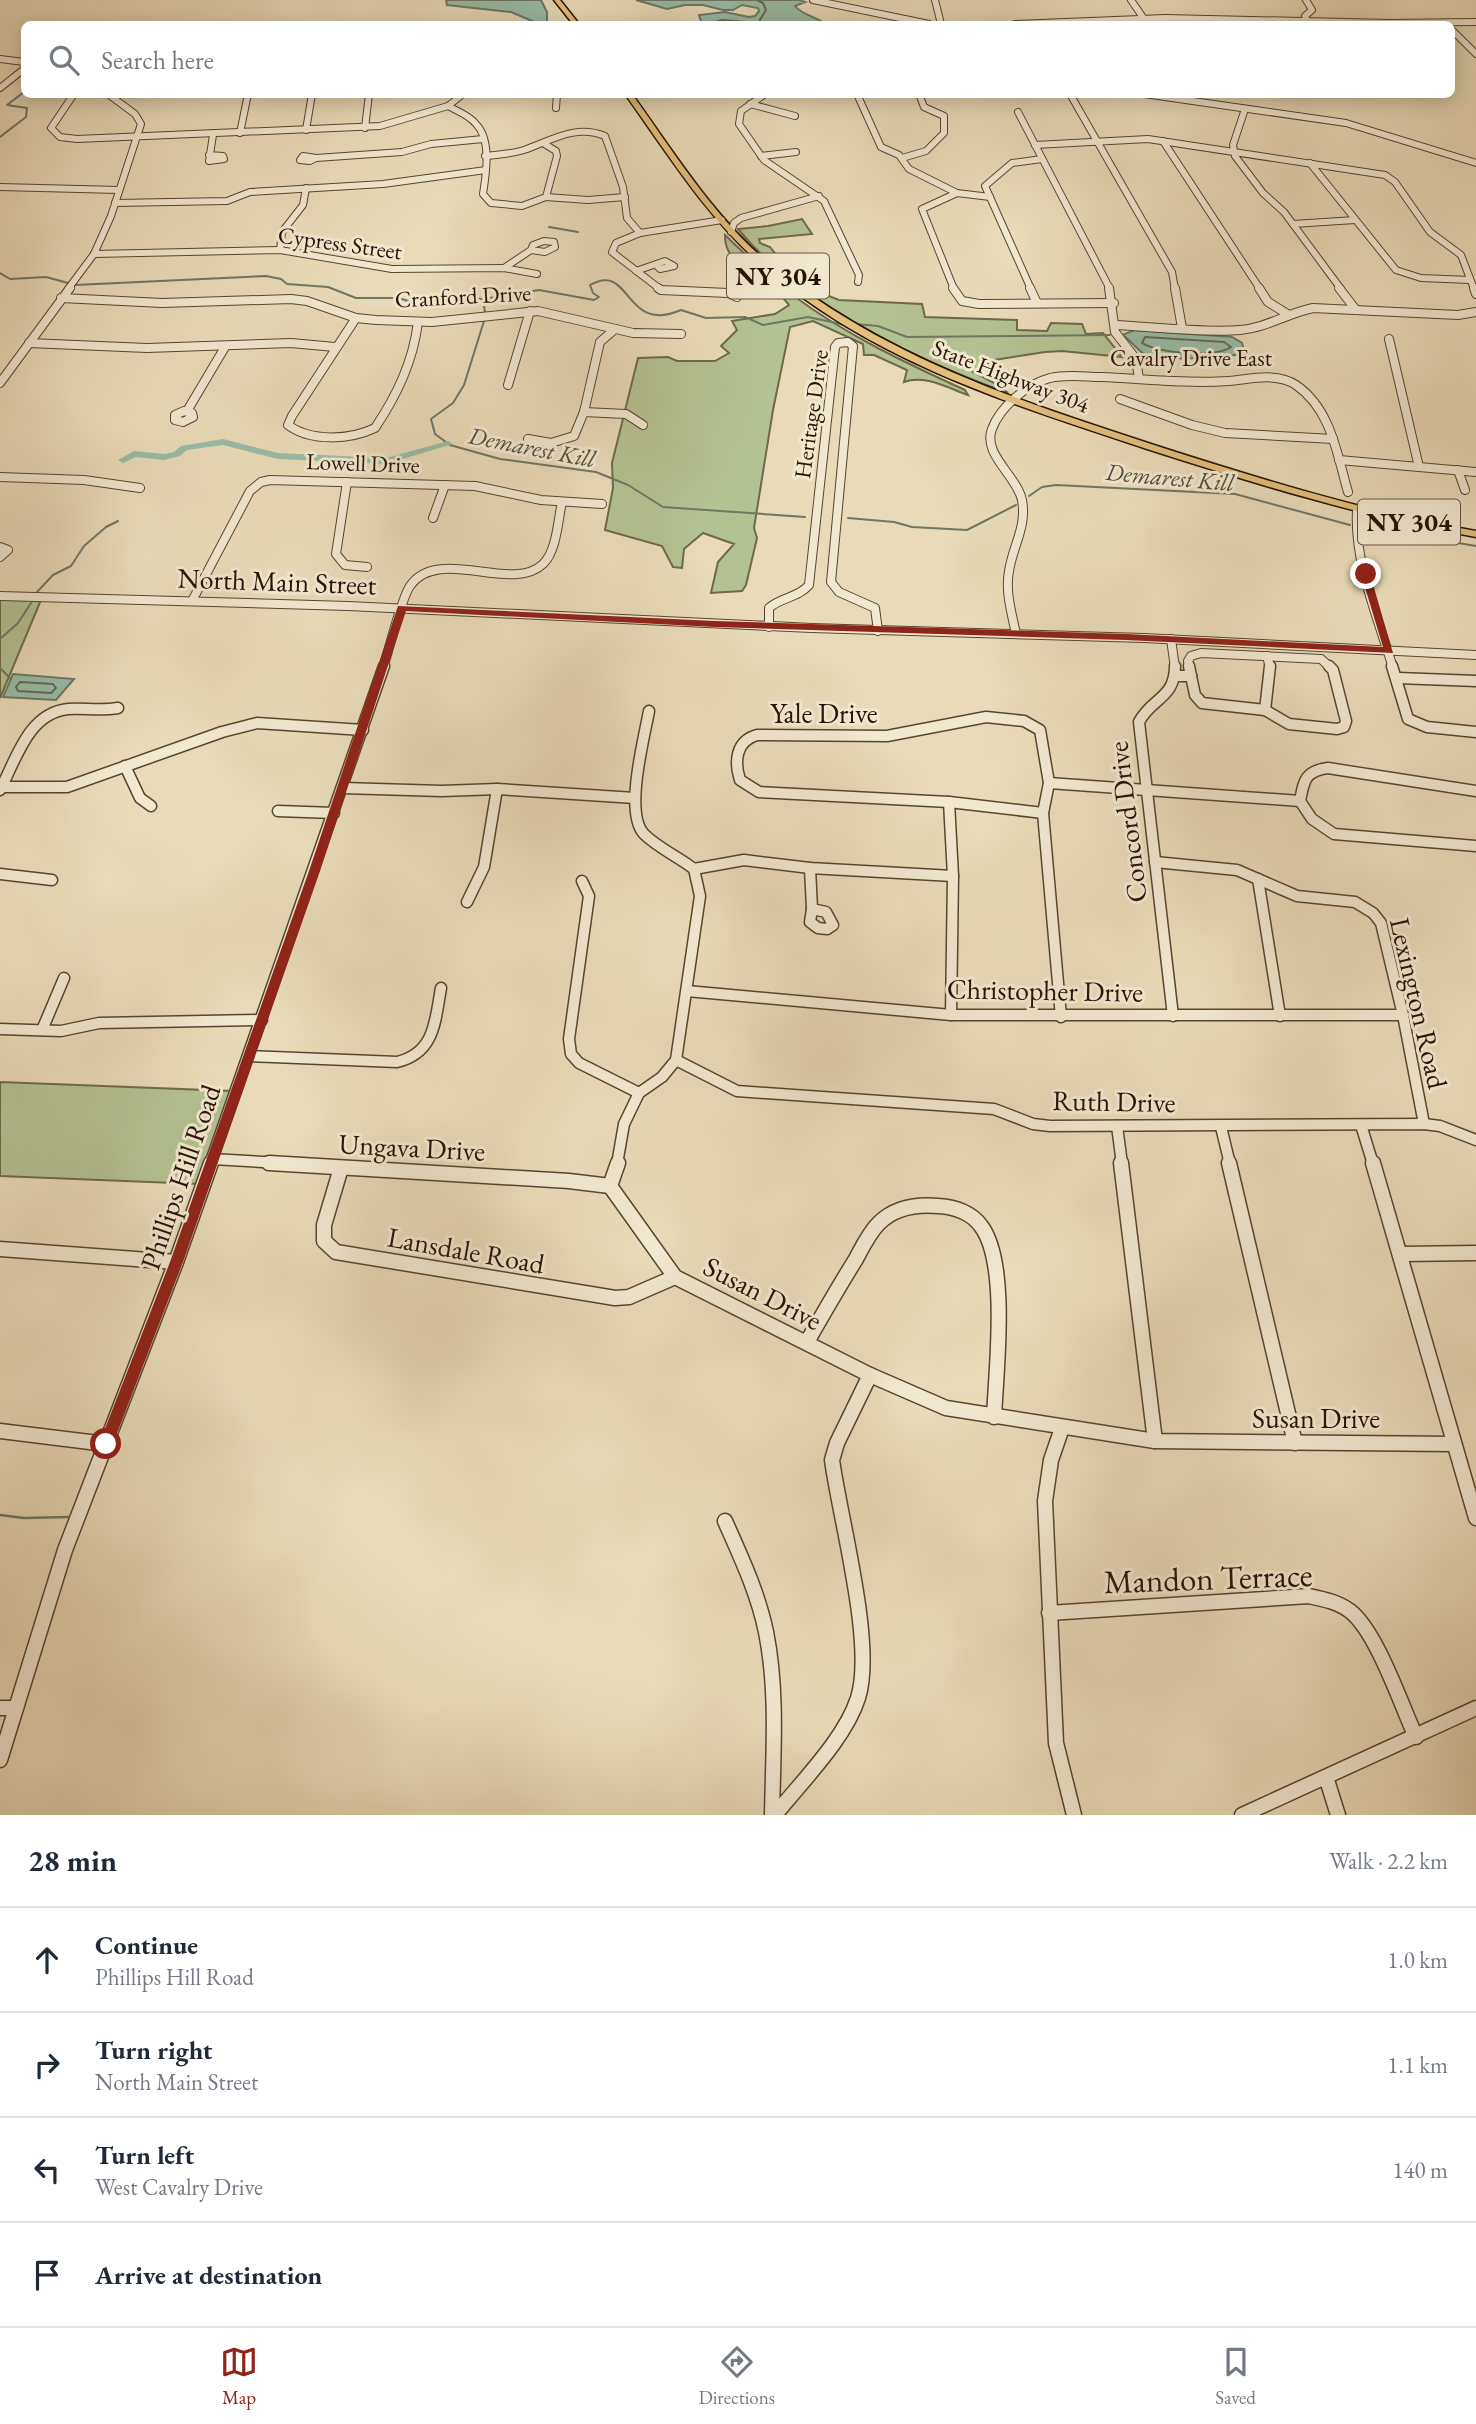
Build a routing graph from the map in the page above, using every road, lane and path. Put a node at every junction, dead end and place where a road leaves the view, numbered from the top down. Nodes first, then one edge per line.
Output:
1 (557, 0) edge
2 (813, 0) edge
3 (935, 0) edge
4 (1131, 0) edge
5 (1306, 0) edge
6 (1144, 19) junction
7 (574, 21) edge
8 (917, 21) edge
9 (940, 21) edge
10 (1121, 21) edge
11 (1192, 21) edge
12 (1308, 21) edge
13 (1476, 22) edge
14 (1455, 23) edge
15 (1455, 34) edge
16 (1476, 54) edge
17 (0, 59) edge
18 (21, 62) edge
19 (21, 71) edge
20 (0, 88) edge
21 (71, 98) edge
22 (113, 98) edge
23 (247, 98) edge
24 (311, 98) edge
25 (369, 98) edge
26 (458, 98) edge
27 (556, 98) edge
28 (631, 98) edge
29 (759, 98) edge
30 (859, 98) edge
31 (921, 98) edge
32 (1072, 98) edge
33 (1171, 98) edge
34 (750, 104) junction
35 (448, 106) junction
36 (556, 108) dead end
37 (1245, 109) junction
38 (1018, 112) dead end
39 (794, 117) dead end
40 (365, 128) junction
41 (306, 130) junction
42 (240, 133) junction
43 (213, 135) junction
44 (138, 139) junction
45 (483, 139) junction
46 (1163, 141) junction
47 (1098, 142) junction
48 (543, 143) junction
49 (1035, 145) junction
50 (796, 152) dead end
51 (1233, 152) junction
52 (209, 155) dead end
53 (485, 156) junction
54 (761, 156) junction
55 (316, 158) dead end
56 (902, 158) junction
57 (1042, 159) junction
58 (1310, 163) junction
59 (1476, 163) edge
60 (486, 170) junction
61 (0, 187) edge
62 (306, 188) junction
63 (119, 190) junction
64 (957, 193) junction
65 (819, 196) junction
66 (546, 197) junction
67 (625, 197) junction
68 (990, 197) junction
69 (115, 203) junction
70 (749, 215) junction
71 (720, 218) junction
72 (1355, 220) junction
73 (1293, 224) junction
74 (731, 232) junction
75 (640, 233) junction
76 (279, 250) junction
77 (531, 250) dead end
78 (94, 254) junction
79 (1465, 263) junction
80 (1476, 264) edge
81 (657, 266) dead end
82 (504, 268) junction
83 (734, 268) dead end
84 (636, 271) junction
85 (537, 274) dead end
86 (1471, 280) junction
87 (858, 282) dead end
88 (728, 293) junction
89 (1476, 294) edge
90 (61, 298) junction
91 (737, 298) dead end
92 (1037, 303) junction
93 (1114, 303) junction
94 (1356, 310) junction
95 (530, 311) junction
96 (1476, 312) edge
97 (1289, 315) junction
98 (356, 318) junction
99 (418, 322) junction
100 (1115, 325) junction
101 (1182, 328) junction
102 (615, 329) junction
103 (681, 334) dead end
104 (1389, 339) dead end
105 (29, 343) junction
106 (225, 346) junction
107 (335, 346) junction
108 (0, 364) edge
109 (14, 364) junction
110 (1139, 379) junction
111 (0, 383) edge
112 (508, 385) dead end
113 (1120, 399) dead end
114 (1013, 401) junction
115 (187, 411) dead end
116 (584, 412) junction
117 (643, 425) dead end
118 (826, 434) junction
119 (845, 435) junction
120 (528, 439) dead end
121 (1333, 439) junction
122 (1339, 460) junction
123 (1419, 467) junction
124 (1458, 470) junction
125 (1476, 472) edge
126 (0, 477) edge
127 (347, 482) junction
128 (445, 485) junction
129 (139, 488) dead end
130 (1465, 490) dead end
131 (1348, 492) dead end
132 (562, 502) junction
133 (602, 504) dead end
134 (1357, 510) junction
135 (817, 517) junction
136 (433, 518) dead end
137 (837, 518) junction
138 (1476, 534) edge
139 (0, 547) edge
140 (0, 557) edge
141 (367, 567) dead end
142 (0, 596) edge
143 (192, 601) junction
144 (402, 608) junction
145 (769, 627) junction
146 (878, 631) junction
147 (1016, 634) junction
148 (1171, 639) junction
149 (1389, 651) junction
150 (1476, 655) edge
151 (1267, 656) junction
152 (1176, 676) junction
153 (1191, 676) junction
154 (1398, 678) junction
155 (1475, 683) edge
156 (118, 708) dead end
157 (1265, 710) junction
158 (649, 712) dead end
159 (363, 730) junction
160 (1476, 733) edge
161 (125, 766) junction
162 (1049, 783) junction
163 (1, 788) edge
164 (343, 788) junction
165 (497, 789) junction
166 (1147, 789) junction
167 (1476, 791) edge
168 (635, 799) junction
169 (1300, 801) junction
170 (949, 802) junction
171 (151, 806) dead end
172 (278, 811) dead end
173 (334, 813) junction
174 (1043, 813) junction
175 (1476, 846) edge
176 (1155, 862) junction
177 (810, 867) junction
178 (694, 869) junction
179 (0, 874) edge
180 (953, 876) junction
181 (1258, 879) junction
182 (52, 880) dead end
183 (582, 881) dead end
184 (467, 902) dead end
185 (812, 909) dead end
186 (64, 978) dead end
187 (441, 988) dead end
188 (687, 991) junction
189 (951, 1015) junction
190 (1403, 1015) junction
191 (1173, 1016) junction
192 (1280, 1016) junction
193 (1061, 1017) junction
194 (261, 1020) junction
195 (0, 1029) edge
196 (42, 1030) junction
197 (248, 1056) junction
198 (676, 1060) junction
199 (639, 1093) junction
200 (1424, 1124) junction
201 (1361, 1125) junction
202 (1117, 1126) junction
203 (1222, 1127) junction
204 (1476, 1140) edge
205 (212, 1159) junction
206 (341, 1168) junction
207 (610, 1186) junction
208 (0, 1250) edge
209 (1476, 1253) edge
210 (1401, 1254) junction
211 (176, 1262) junction
212 (675, 1277) junction
213 (807, 1342) junction
214 (870, 1376) junction
215 (994, 1417) junction
216 (1062, 1428) junction
217 (0, 1431) edge
218 (1155, 1441) junction
219 (1295, 1443) junction
220 (106, 1444) junction
221 (1454, 1444) junction
222 (1476, 1518) edge
223 (725, 1521) dead end
224 (1049, 1613) junction
225 (8, 1708) edge
226 (1476, 1708) edge
227 (1416, 1737) junction
228 (0, 1760) edge
229 (1326, 1777) junction
230 (774, 1815) edge
231 (1074, 1815) edge
232 (1242, 1815) edge
233 (1338, 1815) edge

1 - 7 main road
2 - 8 street
3 - 9 street
4 - 6 street
5 - 12 street
6 - 10 street
6 - 11 street
13 - 14 street
15 - 16 street
17 - 18 street
19 - 20 street
21 - 44 street
22 - 44 street
23 - 42 street
24 - 41 street
25 - 40 street
26 - 35 street
27 - 36 street
28 - 71 main road, State Highway 304 / NY 304
29 - 34 street
30 - 56 street
31 - 56 street
32 - 47 street
33 - 37 street
34 - 39 street
34 - 54 street
35 - 40 street
35 - 45 street
37 - 51 street
37 - 59 street
38 - 49 street
40 - 41 street
41 - 42 street
42 - 43 street
43 - 44 street
43 - 52 street
44 - 63 street
45 - 53 street
45 - 55 street
46 - 47 street
46 - 51 street
46 - 97 street
47 - 49 street
47 - 101 street
48 - 53 street
48 - 66 street
48 - 67 street
49 - 57 street
50 - 54 street
51 - 58 street
51 - 73 street
53 - 60 street
54 - 65 street
56 - 64 street
57 - 68 street
57 - 93 street
58 - 72 street
58 - 79 street
60 - 62 street
60 - 66 street
61 - 63 street
62 - 69 street
62 - 76 street
63 - 69 street
64 - 68 street
64 - 92 street
65 - 70 street
65 - 87 street
66 - 67 street
67 - 75 street
68 - 92 street
69 - 78 street
70 - 71 street
70 - 74 street
71 - 74 main road, State Highway 304 / NY 304
71 - 75 street
72 - 73 street
72 - 86 street
73 - 94 street
74 - 114 main road, State Highway 304 / NY 304
75 - 84 street
76 - 78 street, Cypress Street
76 - 82 street, Cypress Street
77 - 82 street
78 - 90 street
79 - 80 street
79 - 86 street
81 - 84 street
82 - 85 street, Cypress Street
83 - 88 street
84 - 88 street
86 - 89 street
88 - 91 street
90 - 98 street, Cranford Drive
90 - 105 street
92 - 93 street
93 - 100 street
94 - 96 street
94 - 97 street
95 - 99 street, Cranford Drive
95 - 102 street, Cranford Drive
95 - 112 street
97 - 101 street
98 - 99 street, Cranford Drive
98 - 107 street
99 - 107 street
100 - 101 street
100 - 110 street
102 - 103 street, Cranford Drive
102 - 116 street
104 - 123 street
105 - 106 street
105 - 109 street
106 - 107 street
106 - 115 street
108 - 109 street
109 - 111 street
110 - 114 street, Cavalry Drive East
110 - 121 street, Cavalry Drive East
113 - 121 street
114 - 134 main road, State Highway 304 / NY 304
114 - 147 street, Cavalry Drive East
116 - 117 street
116 - 120 street
118 - 119 street
118 - 119 street, Heritage Drive
118 - 135 street, Heritage Drive
119 - 137 street, Heritage Drive
121 - 122 street, Cavalry Drive East
122 - 123 street
122 - 131 street, Cavalry Drive East
123 - 124 street
124 - 125 street
124 - 130 street
126 - 129 street
127 - 128 street, Lowell Drive
127 - 141 street
127 - 143 street, Lowell Drive
128 - 132 street, Lowell Drive
128 - 136 street
132 - 133 street, Lowell Drive
132 - 144 street, Phillips Hill Road
134 - 138 main road, State Highway 304 / NY 304
134 - 149 street
135 - 137 street
135 - 145 street, Heritage Drive
137 - 146 street, Heritage Drive
139 - 140 street
142 - 143 street, North Main Street
143 - 144 street, North Main Street
144 - 145 street, North Main Street
144 - 159 street, Phillips Hill Road
145 - 146 street, North Main Street
146 - 147 street, North Main Street
147 - 148 street, North Main Street
148 - 149 street, North Main Street
148 - 152 street
149 - 150 street, North Main Street
149 - 154 street
151 - 153 street
151 - 157 street
151 - 157 street
152 - 153 street
152 - 166 street, Concord Drive
153 - 157 street
154 - 155 street
154 - 160 street
156 - 163 street
158 - 168 street
159 - 161 street
159 - 164 street, Phillips Hill Road
161 - 163 street
161 - 171 street
162 - 166 street
162 - 170 street, Yale Drive
162 - 174 street
164 - 165 street
164 - 173 street, Phillips Hill Road
165 - 168 street
165 - 184 street
166 - 169 street
166 - 176 street, Concord Drive
167 - 169 street
168 - 178 street
169 - 175 street
170 - 174 street, Yale Drive
170 - 180 street
172 - 173 street
173 - 194 street, Phillips Hill Road
174 - 193 street
176 - 181 street, Lexington Road
176 - 191 street, Concord Drive
177 - 178 street
177 - 180 street
177 - 185 street
178 - 188 street
179 - 182 street
180 - 189 street
181 - 190 street, Lexington Road
181 - 192 street
183 - 199 street
186 - 196 street
187 - 197 street
188 - 189 street, Christopher Drive
188 - 198 street
189 - 193 street, Christopher Drive
190 - 192 street, Christopher Drive
190 - 200 street, Lexington Road
191 - 192 street, Christopher Drive
191 - 193 street, Christopher Drive
194 - 196 street
194 - 197 street, Phillips Hill Road
195 - 196 street
197 - 205 street, Phillips Hill Road
198 - 199 street
198 - 202 street, Ruth Drive
199 - 207 street
200 - 201 street, Ruth Drive
200 - 204 street, Ruth Drive
201 - 203 street, Ruth Drive
201 - 210 street
202 - 203 street, Ruth Drive
202 - 218 street
203 - 219 street
205 - 206 street, Ungava Drive
205 - 211 street, Phillips Hill Road
206 - 207 street, Ungava Drive
206 - 212 street, Lansdale Road
207 - 212 street, Susan Drive
208 - 211 street
209 - 210 street
210 - 221 street
211 - 220 street, Phillips Hill Road
212 - 213 street, Susan Drive
213 - 214 street, Susan Drive
213 - 215 street
214 - 215 street, Susan Drive
214 - 230 street
215 - 216 street, Susan Drive
216 - 218 street, Susan Drive
216 - 224 street
217 - 220 street
218 - 219 street, Susan Drive
219 - 221 street, Susan Drive
220 - 225 street, Phillips Hill Road
221 - 222 street
223 - 230 street
224 - 227 street, Mandon Terrace
224 - 231 street
225 - 228 street, Phillips Hill Road
226 - 227 street
227 - 229 street
229 - 232 street
229 - 233 street

